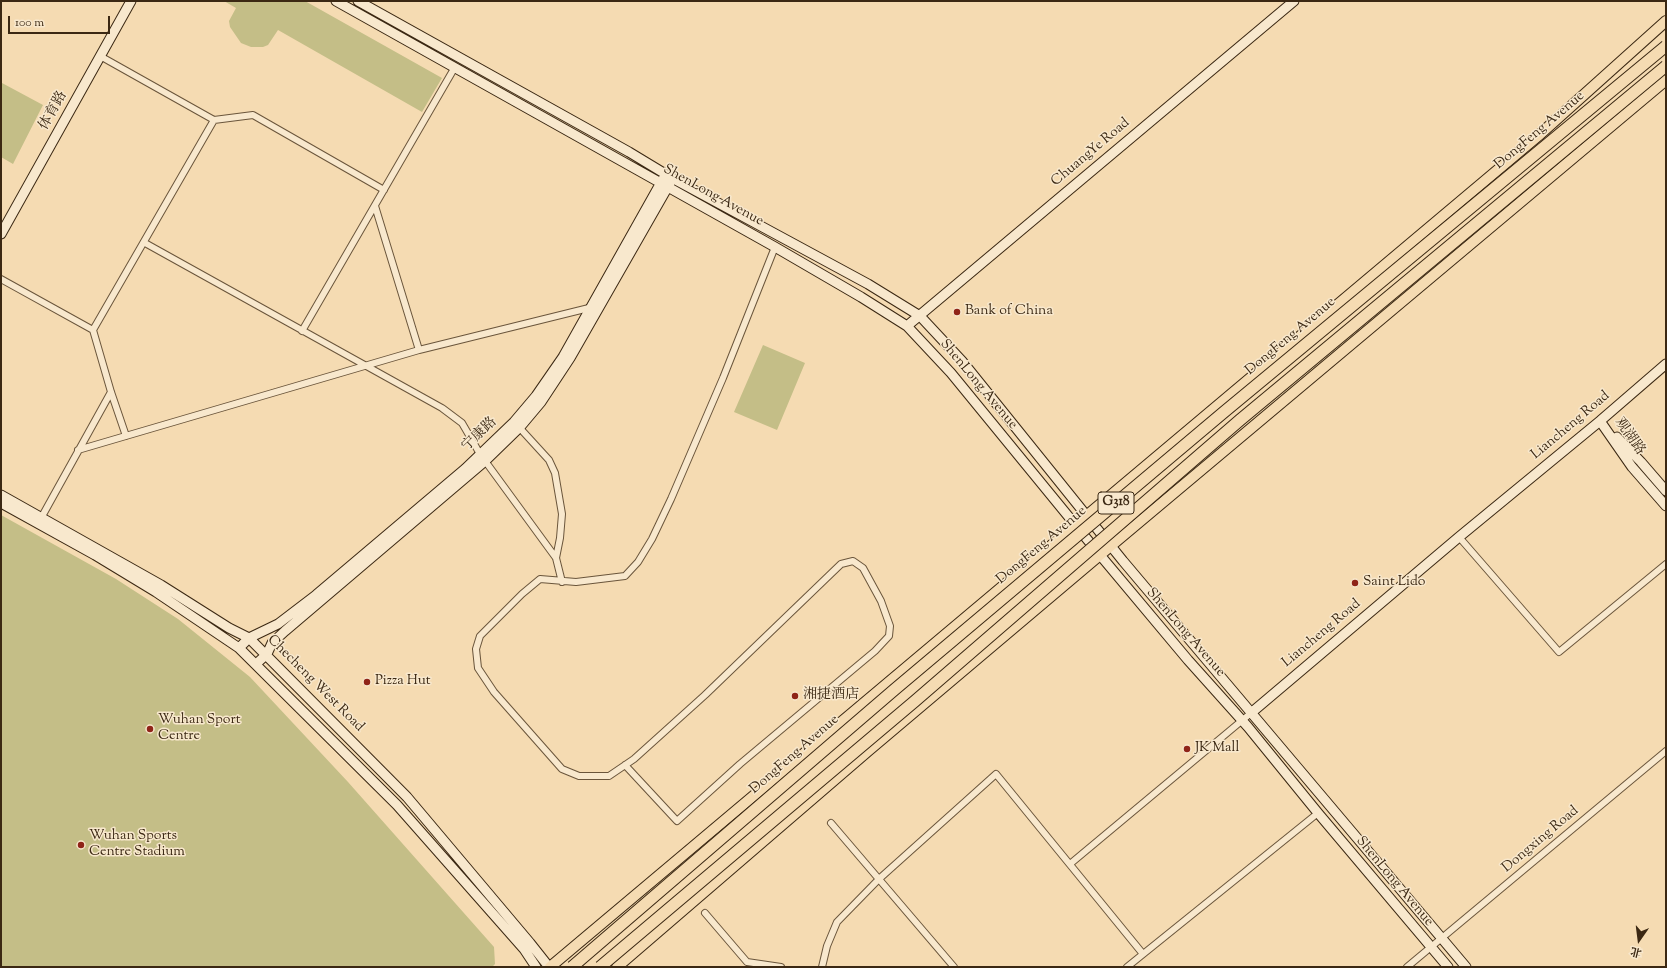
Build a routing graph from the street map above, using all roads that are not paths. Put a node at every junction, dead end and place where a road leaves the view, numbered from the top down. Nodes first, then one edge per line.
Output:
1 (131, 1) edge
2 (336, 1) edge
3 (358, 1) edge
4 (1294, 1) edge
5 (1666, 21) edge
6 (1666, 46) edge
7 (100, 56) junction
8 (1666, 66) edge
9 (455, 67) junction
10 (1666, 80) edge
11 (214, 120) junction
12 (669, 176) junction
13 (664, 185) junction
14 (384, 190) junction
15 (375, 206) junction
16 (1, 234) edge
17 (144, 243) junction
18 (775, 247) junction
19 (1, 279) edge
20 (596, 306) junction
21 (920, 316) junction
22 (907, 326) junction
23 (93, 330) junction
24 (302, 331) junction
25 (419, 350) junction
26 (1666, 364) edge
27 (364, 366) junction
28 (111, 392) junction
29 (1600, 421) junction
30 (517, 425) junction
31 (126, 436) junction
32 (78, 450) junction
33 (483, 458) junction
34 (1666, 491) edge
35 (1, 495) edge
36 (1, 503) edge
37 (1666, 506) edge
38 (1087, 516) junction
39 (40, 520) junction
40 (1077, 526) junction
41 (1459, 537) junction
42 (1111, 546) junction
43 (1100, 555) junction
44 (556, 558) junction
45 (1666, 564) edge
46 (562, 582) junction
47 (249, 638) junction
48 (239, 648) junction
49 (267, 654) junction
50 (256, 664) junction
51 (1251, 713) junction
52 (1242, 720) junction
53 (1666, 751) edge
54 (625, 765) junction
55 (1318, 813) junction
56 (831, 823) dead end
57 (1070, 864) junction
58 (879, 879) junction
59 (705, 913) dead end
60 (1441, 939) junction
61 (1431, 947) junction
62 (1143, 954) junction
63 (536, 967) edge
64 (549, 967) edge
65 (572, 967) edge
66 (600, 967) edge
67 (617, 967) edge
68 (781, 967) edge
69 (822, 967) edge
70 (954, 967) edge
71 (1127, 967) edge
72 (1407, 967) edge
73 (1448, 967) edge
74 (1466, 967) edge

1 - 7 main road, 体育路
2 - 9 main road, ShenLong Avenue
3 - 12 main road, ShenLong Avenue
4 - 21 main road, ChuangYe Road
5 - 38 main road
6 - 65 highway, DongFeng Avenue / G318, bridge
7 - 11 street
7 - 16 main road, 体育路
8 - 66 highway, G318, bridge
9 - 13 main road, ShenLong Avenue
9 - 14 street
10 - 42 main road
11 - 14 street
11 - 17 street
12 - 13 main road, 宁康路
12 - 21 main road, ShenLong Avenue
13 - 18 main road, ShenLong Avenue
13 - 20 main road, 宁康路
14 - 15 street
15 - 24 street
15 - 25 street
17 - 23 street
17 - 24 street
18 - 22 main road, ShenLong Avenue
18 - 46 street
19 - 23 street
20 - 25 street
20 - 30 main road, 宁康路
21 - 22 main road, ChuangYe Road
21 - 38 main road, ShenLong Avenue
22 - 40 main road, ShenLong Avenue
23 - 28 street
24 - 27 street
25 - 27 street
26 - 29 main road, Liancheng Road
27 - 31 street
27 - 33 street
28 - 31 street
28 - 32 street
29 - 34 main road, 观湖路
29 - 37 main road, 观湖路
29 - 41 main road, Liancheng Road
30 - 33 main road, 宁康路
30 - 44 street
31 - 32 street
32 - 39 street
33 - 44 street
33 - 47 main road, 宁康路
33 - 49 main road
35 - 39 main road, Checheng West Road
36 - 39 main road, Checheng West Road
38 - 40 main road
38 - 42 main road, ShenLong Avenue
39 - 47 main road, Checheng West Road
39 - 48 main road, Checheng West Road
40 - 43 main road, ShenLong Avenue
40 - 64 main road
41 - 45 street
41 - 51 main road, Liancheng Road
42 - 43 main road
42 - 51 main road, ShenLong Avenue
43 - 52 main road, ShenLong Avenue
43 - 67 main road
44 - 46 street
46 - 54 street
47 - 48 main road, 宁康路
47 - 49 main road, Checheng West Road
48 - 50 main road, Checheng West Road
49 - 50 main road
49 - 64 main road, Checheng West Road
50 - 63 main road, Checheng West Road
51 - 52 street, Liancheng Road
51 - 60 main road, ShenLong Avenue
52 - 55 main road, ShenLong Avenue
52 - 57 street, Liancheng Road
53 - 60 street, Dongxing Road
54 - 54 street
55 - 61 main road, ShenLong Avenue
55 - 62 street
56 - 58 street
57 - 58 street
57 - 62 street
58 - 69 street
58 - 70 street
59 - 68 street
60 - 61 street, Dongxing Road
60 - 74 main road, ShenLong Avenue
61 - 72 street, Dongxing Road
61 - 73 main road, ShenLong Avenue
62 - 71 street

